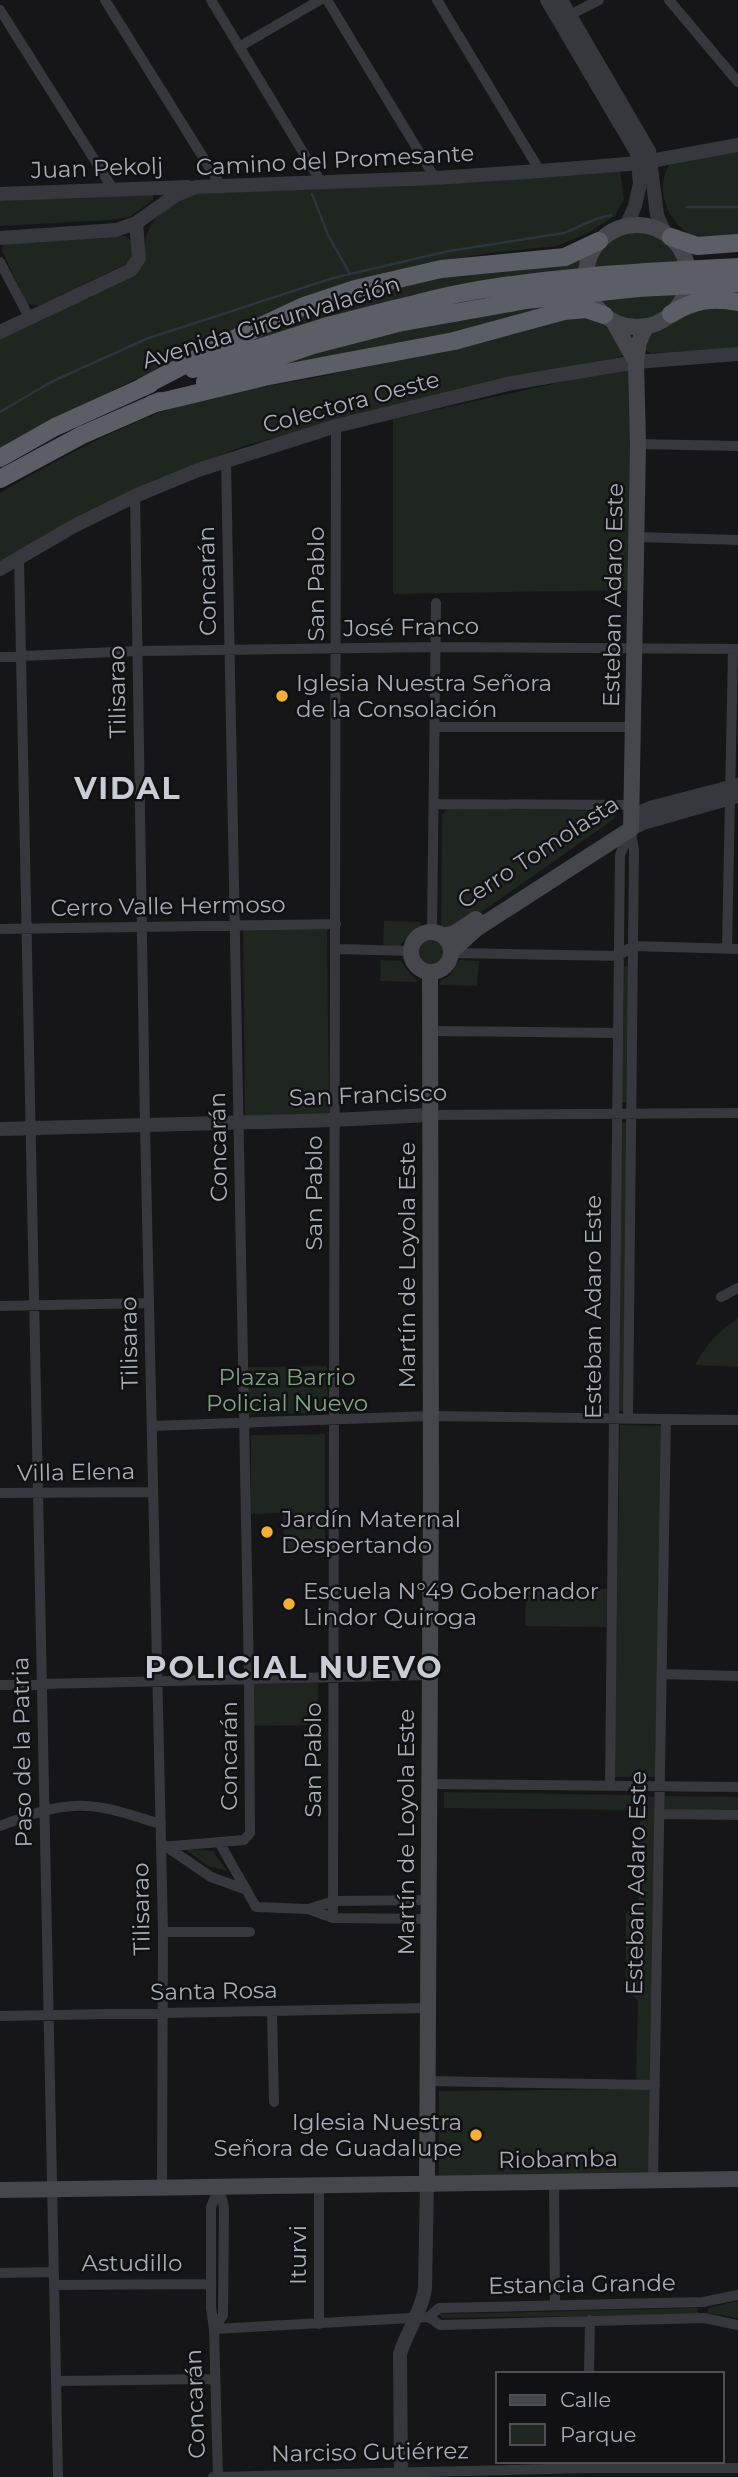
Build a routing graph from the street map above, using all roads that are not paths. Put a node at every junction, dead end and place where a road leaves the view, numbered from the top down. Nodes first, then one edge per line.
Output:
1 (105, 0) edge
2 (211, 0) edge
3 (320, 0) edge
4 (327, 0) edge
5 (437, 0) edge
6 (547, 0) edge
7 (561, 0) edge
8 (599, 0) edge
9 (669, 0) edge
10 (0, 10) edge
11 (565, 18) junction
12 (239, 47) junction
13 (738, 82) edge
14 (738, 145) edge
15 (645, 161) junction
16 (540, 171) junction
17 (435, 178) junction
18 (321, 182) junction
19 (221, 186) junction
20 (196, 187) junction
21 (113, 189) junction
22 (0, 194) edge
23 (136, 223) junction
24 (626, 226) junction
25 (668, 235) junction
26 (0, 238) edge
27 (600, 241) junction
28 (738, 243) edge
29 (0, 262) edge
30 (738, 267) edge
31 (738, 283) edge
32 (738, 302) edge
33 (671, 314) junction
34 (396, 316) junction
35 (29, 317) junction
36 (609, 318) junction
37 (646, 326) junction
38 (0, 332) edge
39 (738, 354) edge
40 (636, 362) junction
41 (142, 387) junction
42 (152, 404) junction
43 (336, 426) junction
44 (638, 443) junction
45 (738, 446) edge
46 (0, 458) edge
47 (226, 461) junction
48 (0, 479) edge
49 (135, 496) junction
50 (636, 537) junction
51 (738, 540) edge
52 (19, 557) junction
53 (0, 569) edge
54 (436, 603) dead end
55 (436, 647) junction
56 (635, 647) junction
57 (337, 649) junction
58 (735, 649) edge
59 (230, 650) junction
60 (137, 651) junction
61 (0, 657) edge
62 (21, 657) junction
63 (436, 727) junction
64 (634, 727) junction
65 (734, 791) edge
66 (435, 804) junction
67 (632, 817) junction
68 (336, 924) junction
69 (235, 926) junction
70 (142, 927) junction
71 (0, 929) edge
72 (28, 929) junction
73 (438, 934) junction
74 (633, 946) junction
75 (336, 949) junction
76 (733, 949) edge
77 (411, 951) junction
78 (452, 952) junction
79 (618, 956) junction
80 (430, 972) junction
81 (429, 1031) junction
82 (617, 1033) junction
83 (617, 1112) junction
84 (631, 1112) junction
85 (738, 1113) edge
86 (429, 1115) junction
87 (335, 1120) junction
88 (239, 1122) junction
89 (145, 1125) junction
90 (30, 1128) junction
91 (0, 1129) edge
92 (738, 1289) edge
93 (721, 1297) dead end
94 (149, 1303) junction
95 (0, 1306) edge
96 (34, 1306) junction
97 (430, 1416) junction
98 (615, 1418) junction
99 (628, 1418) junction
100 (334, 1419) junction
101 (667, 1419) junction
102 (738, 1420) edge
103 (244, 1422) junction
104 (152, 1426) junction
105 (153, 1492) junction
106 (0, 1493) edge
107 (38, 1493) junction
108 (662, 1674) junction
109 (430, 1675) junction
110 (738, 1676) edge
111 (334, 1677) junction
112 (249, 1679) junction
113 (157, 1681) junction
114 (41, 1684) junction
115 (0, 1685) edge
116 (429, 1784) junction
117 (610, 1786) junction
118 (660, 1786) junction
119 (738, 1787) edge
120 (44, 1811) junction
121 (660, 1814) junction
122 (738, 1815) edge
123 (161, 1824) junction
124 (0, 1826) edge
125 (219, 1842) junction
126 (164, 1847) junction
127 (244, 1889) junction
128 (429, 1900) junction
129 (334, 1901) junction
130 (308, 1909) junction
131 (333, 1918) junction
132 (429, 1919) junction
133 (250, 1932) dead end
134 (163, 1933) junction
135 (428, 2008) junction
136 (272, 2011) junction
137 (162, 2013) junction
138 (48, 2015) junction
139 (0, 2016) edge
140 (428, 2081) junction
141 (655, 2084) junction
142 (274, 2102) dead end
143 (738, 2179) edge
144 (653, 2180) junction
145 (554, 2182) junction
146 (427, 2183) junction
147 (318, 2186) junction
148 (162, 2188) junction
149 (219, 2188) junction
150 (51, 2189) junction
151 (0, 2190) edge
152 (53, 2272) junction
153 (0, 2273) edge
154 (211, 2284) junction
155 (54, 2285) junction
156 (738, 2295) edge
157 (703, 2302) junction
158 (555, 2305) junction
159 (422, 2318) junction
160 (704, 2318) junction
161 (590, 2320) junction
162 (319, 2324) junction
163 (738, 2325) edge
164 (214, 2329) junction
165 (589, 2372) edge
166 (215, 2379) junction
167 (56, 2381) junction
168 (738, 2468) edge
169 (589, 2469) edge
170 (401, 2475) edge
171 (58, 2477) edge
172 (216, 2477) edge

1 - 19 street
2 - 12 street
3 - 12 street
4 - 17 street
5 - 16 street
6 - 11 street
7 - 11 street
8 - 11 street
9 - 13 street
10 - 21 street
11 - 15 street
12 - 18 street
14 - 15 street, Camino del Promesante
15 - 16 street, Camino del Promesante
15 - 24 street
15 - 25 street
16 - 17 street, Camino del Promesante
17 - 18 street, Camino del Promesante
18 - 19 street, Camino del Promesante
19 - 20 street, Camino del Promesante
20 - 21 street, Juan Pekolj
20 - 23 street, Camino del Promesante
21 - 22 street, Juan Pekolj
23 - 26 street
23 - 35 street
24 - 25 main road
24 - 27 main road
25 - 28 highway
25 - 33 main road
27 - 36 main road
27 - 41 highway
29 - 35 street
30 - 34 highway, Avenida Circunvalación, bridge
31 - 34 highway, Avenida Circunvalación, bridge
32 - 33 highway
33 - 37 main road
34 - 41 highway, Avenida Circunvalación
34 - 42 highway, Avenida Circunvalación
35 - 38 street
36 - 37 main road
36 - 40 main road
36 - 42 highway
37 - 40 main road
39 - 40 street, Colectora Oeste
40 - 43 street, Colectora Oeste
40 - 44 main road, Esteban Adaro Este
41 - 46 highway, Avenida Circunvalación
42 - 48 highway, Avenida Circunvalación
43 - 47 street, Colectora Oeste
43 - 57 street, San Pablo
44 - 45 street
44 - 50 main road, Esteban Adaro Este
47 - 49 street, Colectora Oeste
47 - 59 street, Concarán
49 - 52 street, Colectora Oeste
49 - 60 street, Tilisarao
50 - 51 street
50 - 56 main road, Esteban Adaro Este
52 - 53 street, Colectora Oeste
52 - 62 street, Paso de la Patria
54 - 55 street
55 - 56 street, José Franco
55 - 57 street, José Franco
55 - 63 street
56 - 58 street, José Franco
56 - 64 main road, Esteban Adaro Este
57 - 59 street, José Franco
57 - 68 street, San Pablo
58 - 65 street
59 - 60 street, José Franco
59 - 69 street, Concarán
60 - 62 street, José Franco
60 - 70 street, Tilisarao
61 - 62 street, José Franco
62 - 72 street, Paso de la Patria
63 - 64 street
63 - 66 street
64 - 67 main road, Esteban Adaro Este
65 - 67 street, Cerro Tomolasta
65 - 76 street
66 - 67 street
66 - 73 street
67 - 73 main road, Cerro Tomolasta
67 - 74 street, Esteban Adaro Este
67 - 78 main road, Cerro Tomolasta
67 - 79 street, Esteban Adaro Este
68 - 69 street, Cerro Valle Hermoso
68 - 75 street, San Pablo
69 - 70 street, Cerro Valle Hermoso
69 - 88 street, Concarán
70 - 72 street, Cerro Valle Hermoso
70 - 89 street, Tilisarao
71 - 72 street, Cerro Valle Hermoso
72 - 90 street, Paso de la Patria
73 - 77 main road
73 - 78 main road
74 - 76 street
74 - 79 street
74 - 84 street, Esteban Adaro Este
75 - 77 street
75 - 87 street, San Pablo
77 - 80 main road
78 - 79 street
78 - 80 main road
79 - 82 street, Esteban Adaro Este
80 - 81 main road, Martín de Loyola Este
81 - 82 street
81 - 86 main road, Martín de Loyola Este
82 - 83 street, Esteban Adaro Este
83 - 84 street, San Francisco
83 - 86 street, San Francisco
83 - 98 street, Esteban Adaro Este
84 - 85 street, San Francisco
84 - 99 street, Esteban Adaro Este
86 - 87 street, San Francisco
86 - 97 main road, Martín de Loyola Este
87 - 88 street, San Francisco
87 - 100 street, San Pablo
88 - 89 street, San Francisco
88 - 103 street, Concarán
89 - 90 street, San Francisco
89 - 94 street, Tilisarao
90 - 91 street, San Francisco
90 - 96 street, Paso de la Patria
92 - 93 street
94 - 96 street
94 - 104 street, Tilisarao
95 - 96 street
96 - 107 street, Paso de la Patria
97 - 98 street
97 - 100 street
97 - 109 main road, Martín de Loyola Este
98 - 99 street
98 - 117 street, Esteban Adaro Este
99 - 101 street
100 - 103 street
100 - 111 street, San Pablo
101 - 102 street
101 - 108 street, Esteban Adaro Este
103 - 104 street
103 - 112 street, Concarán
104 - 105 street, Tilisarao
105 - 107 street, Villa Elena
105 - 113 street, Tilisarao
106 - 107 street, Villa Elena
107 - 114 street, Paso de la Patria
108 - 110 street
108 - 118 street, Esteban Adaro Este
109 - 111 street
109 - 116 main road, Martín de Loyola Este
111 - 112 street
111 - 129 street, San Pablo
112 - 113 street
112 - 125 street, Concarán
113 - 114 street
113 - 123 street, Tilisarao
114 - 115 street
114 - 120 street, Paso de la Patria
116 - 117 street
116 - 128 main road, Martín de Loyola Este
117 - 118 street
118 - 119 street
118 - 121 street, Esteban Adaro Este
120 - 123 street
120 - 124 street
120 - 138 street, Paso de la Patria
121 - 122 street
121 - 141 street, Esteban Adaro Este
123 - 126 street, Tilisarao
125 - 126 street
125 - 127 street
126 - 127 street
126 - 134 street, Tilisarao
127 - 130 street
128 - 129 street
128 - 132 main road, Martín de Loyola Este
129 - 130 street
129 - 131 street, San Pablo
130 - 131 street
131 - 132 street
132 - 135 main road, Martín de Loyola Este
133 - 134 street
134 - 137 street, Tilisarao
135 - 136 street, Santa Rosa
135 - 140 main road, Martín de Loyola Este
136 - 137 street, Santa Rosa
136 - 142 street
137 - 138 street, Santa Rosa
137 - 148 street, Tilisarao
138 - 139 street, Santa Rosa
138 - 150 street, Paso de la Patria
140 - 141 street
140 - 146 main road, Martín de Loyola Este
141 - 144 street, Esteban Adaro Este
143 - 144 main road, Riobamba
144 - 145 main road, Riobamba
145 - 146 main road, Riobamba
145 - 158 street
146 - 147 main road, Riobamba
146 - 159 street, Martín de Loyola Este
147 - 149 main road, Riobamba
147 - 162 street, Iturvi
148 - 149 main road, Riobamba
148 - 150 main road, Riobamba
149 - 154 street, Concarán
149 - 164 street, Concarán
150 - 151 main road, Riobamba
150 - 152 street, Paso de la Patria
152 - 153 street, Astudillo
152 - 155 street, Paso de la Patria
154 - 155 street, Astudillo
154 - 164 street, Concarán
155 - 167 street, Paso de la Patria
156 - 157 street, Estancia Grande
157 - 158 street, Estancia Grande
157 - 160 street
158 - 159 street, Estancia Grande
159 - 161 street, Estancia Grande
159 - 162 street, Estancia Grande
159 - 170 street, Martín de Loyola Este
160 - 161 street, Estancia Grande
160 - 163 street, Estancia Grande
161 - 165 street
162 - 164 street, Estancia Grande
164 - 166 street, Concarán
166 - 167 street
166 - 172 street, Concarán
167 - 171 street, Paso de la Patria
168 - 169 street, Narciso Gutiérrez
169 - 170 street, Narciso Gutiérrez
170 - 172 street, Narciso Gutiérrez

